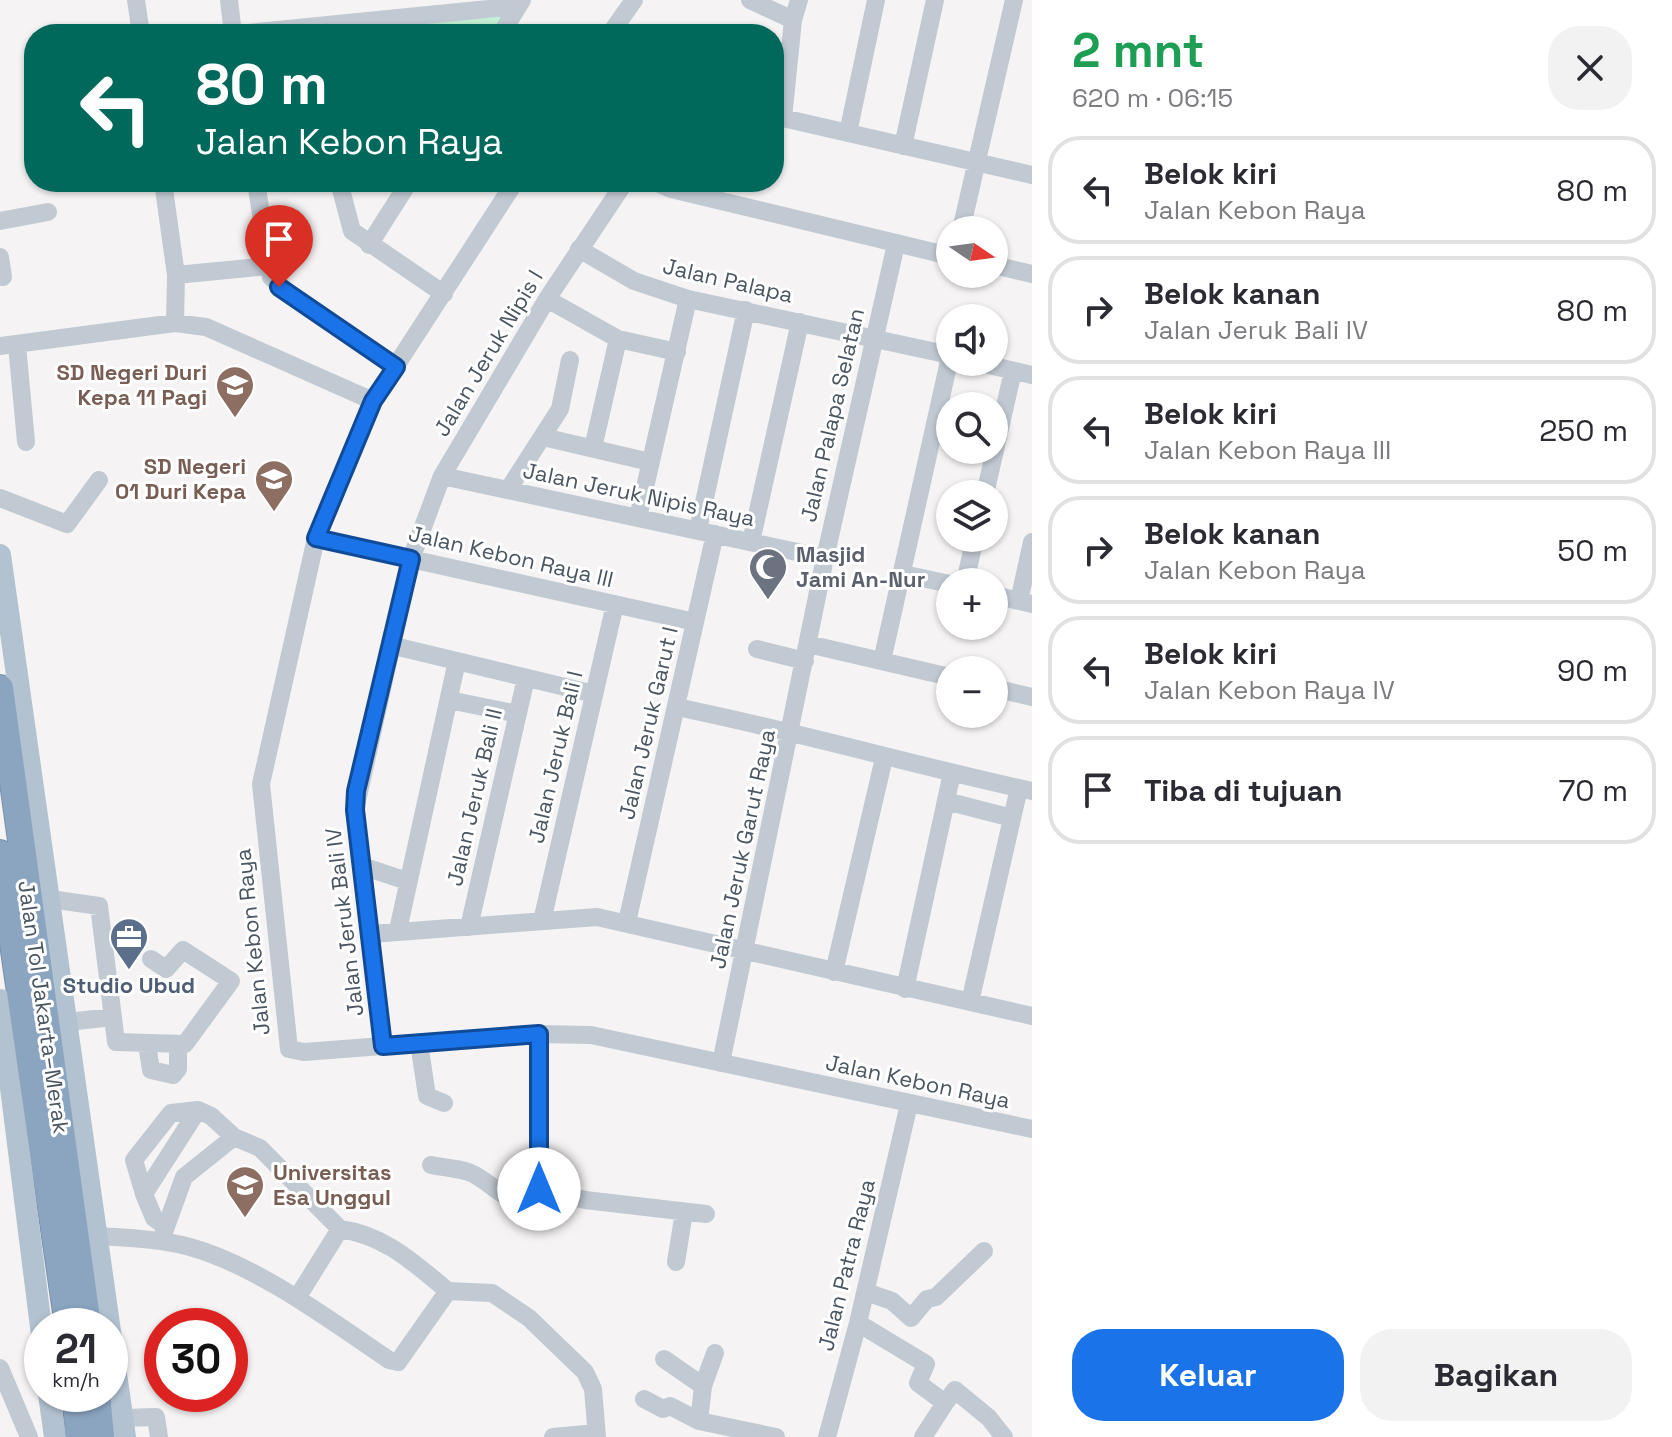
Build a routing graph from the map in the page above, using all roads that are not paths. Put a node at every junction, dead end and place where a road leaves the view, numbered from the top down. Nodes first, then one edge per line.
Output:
1 (136, 0) edge
2 (229, 0) edge
3 (634, 0) edge
4 (750, 0) edge
5 (799, 0) edge
6 (876, 0) edge
7 (935, 0) edge
8 (1016, 2) edge
9 (520, 3) edge
10 (793, 20) junction
11 (140, 24) edge
12 (234, 24) edge
13 (400, 24) edge
14 (507, 24) edge
15 (617, 24) edge
16 (784, 82) edge
17 (784, 118) edge
18 (848, 133) junction
19 (903, 146) junction
20 (976, 162) junction
21 (1032, 175) edge
22 (164, 192) edge
23 (258, 192) edge
24 (341, 192) edge
25 (403, 192) edge
26 (509, 192) edge
27 (618, 192) edge
28 (683, 192) edge
29 (48, 212) dead end
30 (964, 216) edge
31 (0, 221) edge
32 (896, 244) junction
33 (369, 245) junction
34 (579, 249) junction
35 (936, 253) edge
36 (0, 257) edge
37 (269, 266) junction
38 (1008, 268) edge
39 (1032, 274) edge
40 (176, 275) junction
41 (3, 277) dead end
42 (444, 294) junction
43 (547, 299) junction
44 (688, 299) junction
45 (746, 310) junction
46 (175, 320) junction
47 (800, 322) junction
48 (874, 337) junction
49 (618, 339) junction
50 (8, 346) edge
51 (677, 352) junction
52 (936, 352) edge
53 (570, 360) dead end
54 (396, 367) junction
55 (1008, 370) edge
56 (1013, 371) junction
57 (1032, 375) edge
58 (946, 376) edge
59 (373, 401) junction
60 (543, 437) junction
61 (26, 442) dead end
62 (593, 448) junction
63 (650, 462) junction
64 (442, 476) junction
65 (99, 480) dead end
66 (988, 480) edge
67 (508, 490) junction
68 (0, 498) edge
69 (638, 518) junction
70 (706, 532) junction
71 (316, 538) junction
72 (751, 542) junction
73 (1032, 542) edge
74 (0, 555) edge
75 (825, 558) junction
76 (411, 559) junction
77 (903, 574) junction
78 (936, 581) edge
79 (1025, 602) edge
80 (615, 604) junction
81 (695, 622) junction
82 (390, 645) junction
83 (757, 649) dead end
84 (807, 653) junction
85 (457, 661) junction
86 (882, 661) junction
87 (936, 674) edge
88 (526, 678) junction
89 (0, 688) edge
90 (1008, 691) edge
91 (594, 694) junction
92 (1032, 697) edge
93 (449, 700) junction
94 (676, 707) junction
95 (518, 714) junction
96 (791, 732) junction
97 (884, 758) junction
98 (952, 773) junction
99 (1025, 790) edge
100 (946, 801) junction
101 (1012, 818) junction
102 (0, 853) edge
103 (362, 866) junction
104 (407, 881) junction
105 (50, 899) junction
106 (542, 921) junction
107 (627, 922) junction
108 (469, 927) junction
109 (398, 930) junction
110 (371, 934) junction
111 (746, 949) junction
112 (151, 959) dead end
113 (834, 972) junction
114 (905, 989) junction
115 (0, 1000) edge
116 (970, 1002) junction
117 (1032, 1016) edge
118 (113, 1017) junction
119 (67, 1022) junction
120 (539, 1034) junction
121 (419, 1043) junction
122 (147, 1044) junction
123 (178, 1044) junction
124 (383, 1046) junction
125 (721, 1063) junction
126 (6, 1082) edge
127 (444, 1103) dead end
128 (909, 1104) junction
129 (198, 1110) junction
130 (1032, 1129) edge
131 (234, 1137) junction
132 (431, 1165) dead end
133 (539, 1189) junction
134 (144, 1194) junction
135 (684, 1212) junction
136 (706, 1214) dead end
137 (340, 1229) junction
138 (163, 1234) junction
139 (98, 1236) junction
140 (984, 1251) dead end
141 (676, 1262) dead end
142 (448, 1291) junction
143 (866, 1292) junction
144 (297, 1298) junction
145 (38, 1308) edge
146 (65, 1308) edge
147 (86, 1308) edge
148 (858, 1323) junction
149 (715, 1353) dead end
150 (664, 1359) dead end
151 (0, 1368) edge
152 (703, 1386) junction
153 (644, 1399) dead end
154 (945, 1403) junction
155 (52, 1412) edge
156 (77, 1412) edge
157 (99, 1412) edge
158 (699, 1421) junction
159 (124, 1428) edge
160 (597, 1435) edge
161 (29, 1437) edge
162 (55, 1437) edge
163 (79, 1437) edge
164 (101, 1437) edge
165 (159, 1437) edge
166 (553, 1437) edge
167 (776, 1437) edge
168 (827, 1437) edge
169 (923, 1437) edge
170 (1004, 1437) edge

1 - 11 street
2 - 12 street
3 - 15 street
4 - 10 street
5 - 10 street
6 - 18 street
7 - 19 street
8 - 20 street
9 - 13 street
9 - 14 street
10 - 16 street
17 - 18 street
18 - 19 street
19 - 20 street
20 - 21 street
20 - 30 street
22 - 40 street
23 - 37 street
24 - 33 street
25 - 33 street
26 - 42 street, Jalan Kebon Raya
27 - 34 street, Jalan Jeruk Nipis I
28 - 32 street
29 - 31 street
32 - 35 street
32 - 48 street, Jalan Palapa Selatan
33 - 42 street
34 - 43 street, Jalan Jeruk Nipis I
34 - 44 street, Jalan Palapa
36 - 41 street
37 - 40 street
37 - 54 street
38 - 39 street
40 - 46 street
42 - 54 street, Jalan Kebon Raya
43 - 49 street
43 - 64 street, Jalan Jeruk Nipis I
44 - 45 street, Jalan Palapa
44 - 51 street
45 - 47 street, Jalan Palapa
45 - 70 street, Jalan Jeruk Garut I
46 - 50 street
46 - 59 street
47 - 48 street, Jalan Palapa
47 - 72 street
48 - 52 street, Jalan Palapa
48 - 75 street, Jalan Palapa Selatan
49 - 51 street
49 - 62 street
50 - 61 street
51 - 63 street
53 - 60 street
54 - 59 street, Jalan Kebon Raya
55 - 56 street
56 - 57 street
56 - 66 street
58 - 77 street
59 - 71 street, Jalan Kebon Raya
60 - 62 street
60 - 67 street
62 - 63 street
63 - 69 street
64 - 67 street, Jalan Jeruk Nipis Raya
64 - 76 street, Jalan Jeruk Nipis I
65 - 68 street
67 - 69 street, Jalan Jeruk Nipis Raya
69 - 70 street, Jalan Jeruk Nipis Raya
70 - 72 street, Jalan Jeruk Nipis Raya
70 - 81 street, Jalan Jeruk Garut I
71 - 76 street, Jalan Kebon Raya III
71 - 124 street, Jalan Kebon Raya
72 - 75 street, Jalan Jeruk Nipis Raya
73 - 79 street
74 - 105 main road
75 - 84 street, Jalan Palapa Selatan
76 - 80 street, Jalan Kebon Raya III
76 - 82 street, Jalan Jeruk Bali IV
77 - 78 street
77 - 86 street
80 - 81 street, Jalan Kebon Raya III
80 - 91 street, Jalan Jeruk Bali I
81 - 94 street, Jalan Jeruk Garut I
82 - 85 street
82 - 103 street, Jalan Jeruk Bali IV
83 - 84 street
84 - 86 street
84 - 96 street, Jalan Jeruk Garut Raya
85 - 88 street
85 - 93 street
86 - 87 street
88 - 91 street
88 - 95 street, Jalan Jeruk Bali II
89 - 147 highway, Jalan Tol Jakarta–Merak
90 - 92 street
91 - 106 street, Jalan Jeruk Bali I
93 - 95 street
93 - 104 street
94 - 96 street
94 - 107 street, Jalan Jeruk Garut I
95 - 108 street, Jalan Jeruk Bali II
96 - 97 street
96 - 111 street, Jalan Jeruk Garut Raya
97 - 98 street
97 - 113 street
98 - 99 street
98 - 100 street
99 - 101 street
100 - 101 street
100 - 114 street
101 - 116 street
102 - 146 highway, Jalan Tol Jakarta–Merak
103 - 104 street
103 - 110 street, Jalan Jeruk Bali IV
104 - 109 street
105 - 118 street
105 - 119 main road
106 - 107 street
106 - 108 street
107 - 111 street
108 - 109 street
109 - 110 street
110 - 124 street, Jalan Jeruk Bali IV
111 - 113 street
111 - 125 street, Jalan Jeruk Garut Raya
112 - 123 street
113 - 114 street
114 - 116 street
115 - 126 main road
116 - 117 street
118 - 119 street
118 - 122 street
119 - 139 main road
120 - 121 street, Jalan Kebon Raya
120 - 125 street, Jalan Kebon Raya
120 - 133 street
121 - 124 street, Jalan Kebon Raya
121 - 127 street
122 - 123 street
122 - 123 street
125 - 128 street, Jalan Kebon Raya
126 - 145 main road
128 - 130 street, Jalan Kebon Raya
128 - 143 street, Jalan Patra Raya
129 - 131 street
129 - 134 street
129 - 134 street
131 - 137 street
131 - 138 street
132 - 133 street
133 - 135 street
134 - 138 street
135 - 136 street
135 - 141 street
137 - 142 street
137 - 144 street
138 - 139 street
138 - 144 street
139 - 159 main road
140 - 143 street
142 - 144 street
142 - 160 street
143 - 148 street, Jalan Patra Raya
148 - 154 street
148 - 168 street, Jalan Patra Raya
149 - 152 street
150 - 152 street
151 - 161 street
152 - 158 street
153 - 158 street
154 - 169 street
154 - 170 street
155 - 162 main road
156 - 163 highway
157 - 164 highway
158 - 167 street
159 - 165 street
160 - 166 street

